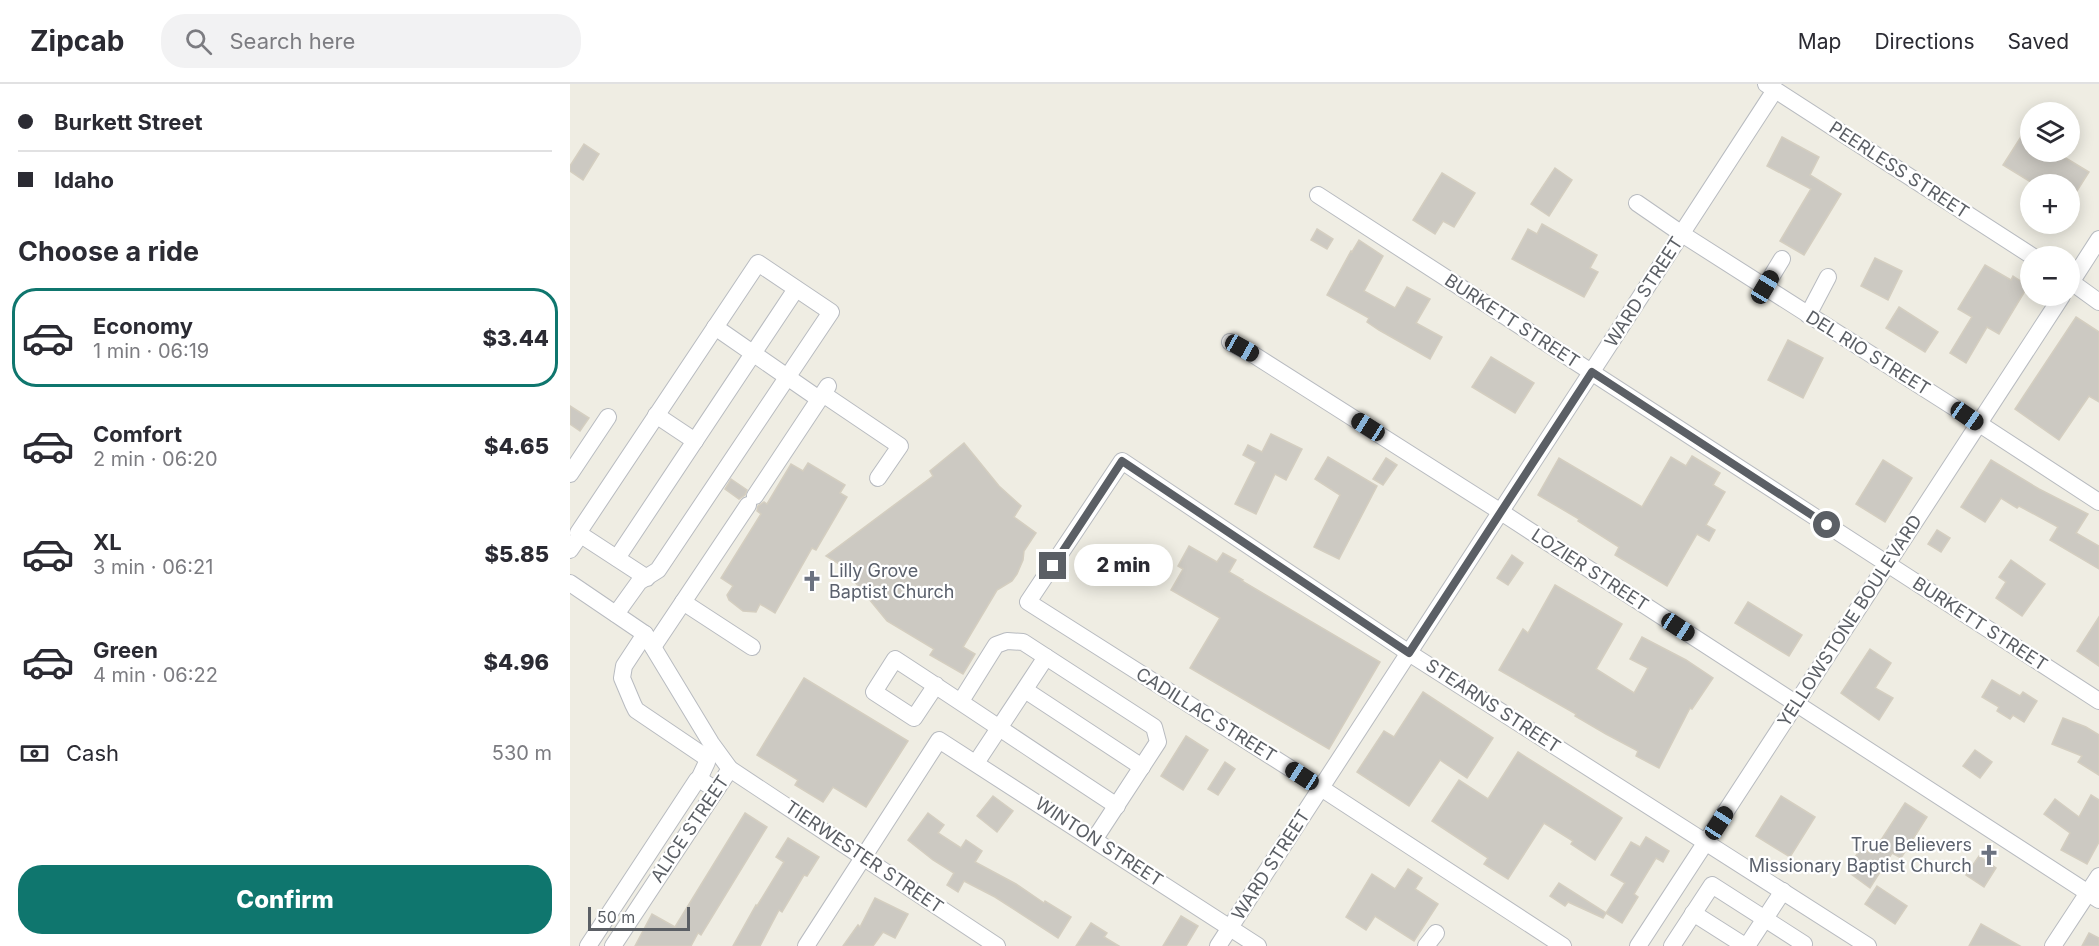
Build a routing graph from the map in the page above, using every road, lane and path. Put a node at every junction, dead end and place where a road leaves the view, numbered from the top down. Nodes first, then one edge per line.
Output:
1 (1771, 87) edge
2 (1318, 195) dead end
3 (1637, 203) dead end
4 (1682, 234) junction
5 (2099, 239) edge
6 (2020, 248) edge
7 (1782, 259) dead end
8 (2080, 268) edge
9 (1828, 277) dead end
10 (1765, 287) junction
11 (796, 289) junction
12 (2080, 292) edge
13 (2099, 302) edge
14 (2055, 306) edge
15 (1808, 315) junction
16 (715, 327) junction
17 (1230, 342) dead end
18 (753, 354) junction
19 (1592, 372) junction
20 (787, 377) junction
21 (823, 393) junction
22 (656, 415) junction
23 (608, 417) dead end
24 (1978, 424) junction
25 (695, 441) junction
26 (570, 474) edge
27 (878, 478) dead end
28 (2099, 502) edge
29 (1501, 512) junction
30 (581, 534) junction
31 (570, 550) edge
32 (617, 558) junction
33 (1887, 564) junction
34 (647, 578) junction
35 (570, 582) edge
36 (683, 602) junction
37 (1028, 602) joint
38 (616, 614) junction
39 (649, 640) junction
40 (752, 646) dead end
41 (1409, 653) junction
42 (1046, 657) junction
43 (936, 685) dead end
44 (1025, 690) junction
45 (961, 701) junction
46 (2099, 701) edge
47 (1796, 704) junction
48 (998, 729) junction
49 (976, 763) junction
50 (1142, 767) junction
51 (730, 769) junction
52 (699, 779) junction
53 (1321, 788) junction
54 (716, 790) junction
55 (1116, 806) junction
56 (1094, 840) junction
57 (1706, 842) junction
58 (650, 852) junction
59 (864, 857) junction
60 (666, 865) junction
61 (2099, 876) edge
62 (1783, 891) junction
63 (2093, 896) edge
64 (1693, 913) junction
65 (1765, 919) junction
66 (1230, 928) junction
67 (1804, 944) dead end
68 (588, 946) edge
69 (613, 946) edge
70 (806, 946) edge
71 (997, 946) edge
72 (1218, 946) edge
73 (1258, 946) edge
74 (1563, 946) edge
75 (1638, 946) edge
76 (1672, 946) edge
77 (1746, 946) edge
78 (1868, 946) edge
79 (2053, 946) edge

1 - 4 street, WARD STREET
1 - 6 street, PEERLESS STREET
2 - 19 street, BURKETT STREET
3 - 4 street, DEL RIO STREET
4 - 10 street, DEL RIO STREET
4 - 19 street, WARD STREET
5 - 8 street, YELLOWSTONE BOULEVARD
7 - 10 street
9 - 15 street
10 - 15 street, DEL RIO STREET
11 - 16 street
11 - 18 street
11 - 20 street
12 - 13 street
14 - 24 street, YELLOWSTONE BOULEVARD
15 - 24 street, DEL RIO STREET
16 - 18 street
16 - 22 street
17 - 29 street, LOZIER STREET
18 - 20 street
18 - 25 street
19 - 29 street, WARD STREET
19 - 33 street, BURKETT STREET
20 - 21 street
20 - 34 street
21 - 27 street
21 - 36 street
22 - 25 street
22 - 30 street
23 - 26 street
24 - 28 street, DEL RIO STREET
24 - 33 street, YELLOWSTONE BOULEVARD
25 - 32 street
29 - 41 street, WARD STREET
29 - 47 street, LOZIER STREET
30 - 31 street
30 - 32 street
32 - 34 street
33 - 46 street, BURKETT STREET
33 - 47 street, YELLOWSTONE BOULEVARD
34 - 38 street
35 - 38 street
36 - 39 street
36 - 40 street
37 - 41 street, STEARNS STREET
37 - 53 street, CADILLAC STREET
38 - 39 street
39 - 51 street, ALICE STREET
39 - 52 street
41 - 53 street, WARD STREET
41 - 57 street, STEARNS STREET
42 - 44 street
42 - 45 street
42 - 50 street
43 - 45 street
44 - 48 street
44 - 50 street
45 - 48 street
47 - 57 street, YELLOWSTONE BOULEVARD
47 - 63 street, LOZIER STREET
48 - 49 street
48 - 55 street
49 - 56 street, WINTON STREET
49 - 59 street, WINTON STREET
50 - 55 street
51 - 54 street, ALICE STREET
51 - 59 street, TIERWESTER STREET
52 - 54 street
52 - 58 street
53 - 66 street, WARD STREET
53 - 74 street, CADILLAC STREET
54 - 60 street, ALICE STREET
55 - 56 street
56 - 66 street, WINTON STREET
57 - 62 street, STEARNS STREET
57 - 75 street, YELLOWSTONE BOULEVARD
58 - 60 street
58 - 68 street
59 - 70 street
59 - 71 street, TIERWESTER STREET
60 - 69 street, ALICE STREET
61 - 63 street
62 - 65 street
62 - 78 street, STEARNS STREET
63 - 79 street
64 - 65 street
64 - 76 street
64 - 77 street
65 - 67 street
65 - 77 street
66 - 72 street, WARD STREET
66 - 73 street, WINTON STREET

